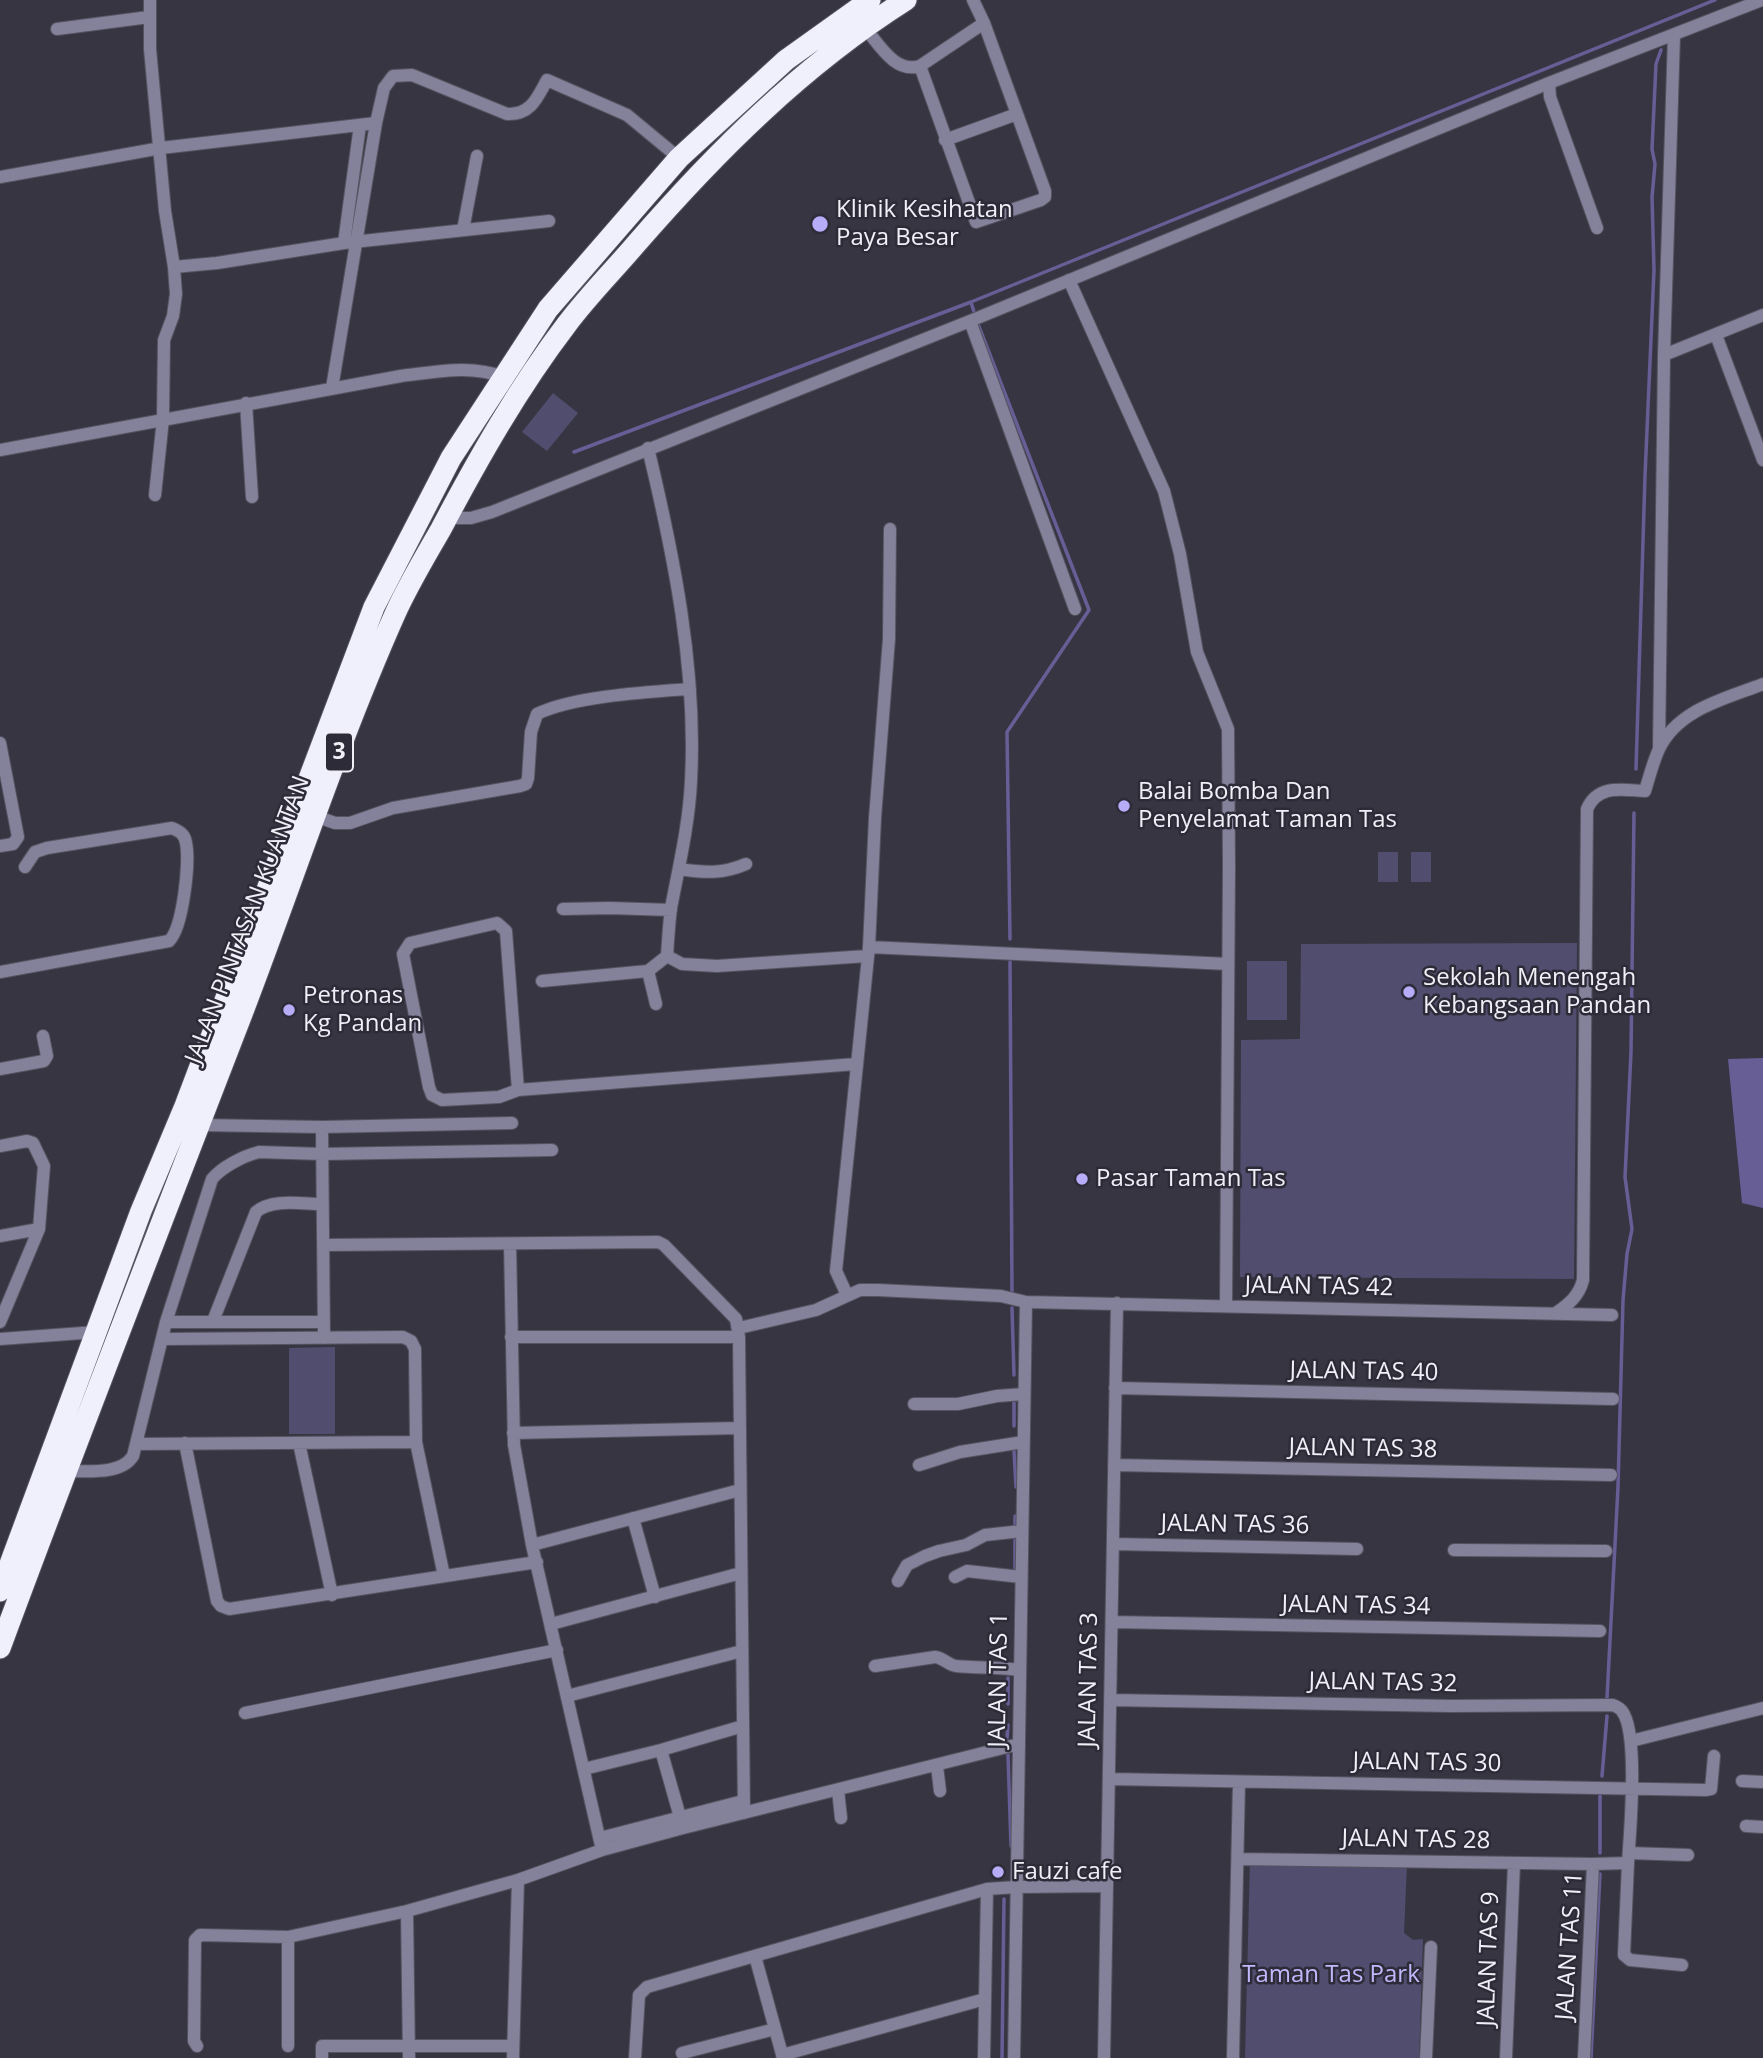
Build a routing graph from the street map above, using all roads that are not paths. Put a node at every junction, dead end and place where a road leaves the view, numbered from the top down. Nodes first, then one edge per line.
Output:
1 (150, 0) edge
2 (870, 0) edge
3 (906, 0) edge
4 (973, 0) edge
5 (1762, 0) edge
6 (149, 17) junction
7 (984, 23) junction
8 (865, 28) junction
9 (57, 29) dead end
10 (1674, 36) junction
11 (920, 66) junction
12 (1549, 83) junction
13 (1017, 114) junction
14 (376, 123) junction
15 (360, 125) junction
16 (945, 141) junction
17 (161, 148) junction
18 (477, 156) dead end
19 (679, 158) junction
20 (0, 177) edge
21 (549, 221) dead end
22 (1597, 228) dead end
23 (463, 230) junction
24 (350, 242) junction
25 (174, 267) junction
26 (1069, 280) junction
27 (1763, 315) edge
28 (970, 321) junction
29 (1716, 335) junction
30 (1664, 355) junction
31 (504, 376) junction
32 (332, 388) junction
33 (246, 403) junction
34 (163, 419) junction
35 (649, 448) junction
36 (0, 450) edge
37 (1763, 460) edge
38 (155, 495) dead end
39 (253, 497) dead end
40 (446, 518) junction
41 (890, 529) dead end
42 (1075, 609) dead end
43 (1763, 684) edge
44 (690, 689) junction
45 (0, 743) edge
46 (1659, 750) junction
47 (315, 817) junction
48 (0, 846) edge
49 (746, 864) dead end
50 (25, 867) dead end
51 (680, 869) junction
52 (563, 909) dead end
53 (671, 910) junction
54 (868, 952) junction
55 (667, 956) junction
56 (1228, 964) junction
57 (649, 971) junction
58 (0, 972) edge
59 (542, 981) dead end
60 (656, 1004) dead end
61 (43, 1036) dead end
62 (856, 1064) junction
63 (0, 1069) edge
64 (518, 1090) junction
65 (442, 1100) junction
66 (512, 1123) dead end
67 (198, 1125) junction
68 (440, 1125) junction
69 (322, 1127) junction
70 (0, 1146) edge
71 (552, 1150) dead end
72 (322, 1154) junction
73 (323, 1204) junction
74 (39, 1229) junction
75 (0, 1237) edge
76 (510, 1244) junction
77 (323, 1245) junction
78 (847, 1295) junction
79 (1026, 1302) junction
80 (1117, 1303) junction
81 (1226, 1306) junction
82 (1555, 1314) junction
83 (1612, 1315) dead end
84 (213, 1321) junction
85 (0, 1322) edge
86 (166, 1322) junction
87 (324, 1322) junction
88 (96, 1332) junction
89 (739, 1332) junction
90 (511, 1337) junction
91 (324, 1338) junction
92 (0, 1339) edge
93 (162, 1339) junction
94 (1115, 1388) junction
95 (1024, 1394) junction
96 (1613, 1399) dead end
97 (914, 1405) dead end
98 (740, 1428) junction
99 (513, 1433) junction
100 (416, 1442) junction
101 (1023, 1442) junction
102 (185, 1443) junction
103 (299, 1443) junction
104 (136, 1444) junction
105 (919, 1465) dead end
106 (1114, 1465) junction
107 (68, 1471) junction
108 (1611, 1475) dead end
109 (740, 1490) junction
110 (633, 1518) junction
111 (1022, 1531) junction
112 (1113, 1544) junction
113 (532, 1545) junction
114 (1357, 1549) dead end
115 (1454, 1550) dead end
116 (1606, 1551) dead end
117 (537, 1562) junction
118 (741, 1573) junction
119 (444, 1576) junction
120 (955, 1577) dead end
121 (1021, 1577) junction
122 (898, 1581) dead end
123 (0, 1591) edge
124 (332, 1595) junction
125 (655, 1597) junction
126 (1112, 1622) junction
127 (551, 1624) junction
128 (1600, 1631) dead end
129 (0, 1648) edge
130 (557, 1650) junction
131 (742, 1651) junction
132 (875, 1666) dead end
133 (1020, 1670) junction
134 (567, 1696) junction
135 (1110, 1700) junction
136 (1763, 1708) edge
137 (244, 1713) dead end
138 (743, 1726) junction
139 (1631, 1741) junction
140 (1019, 1744) junction
141 (661, 1750) junction
142 (1714, 1756) dead end
143 (937, 1766) junction
144 (584, 1769) junction
145 (1109, 1779) junction
146 (1742, 1781) dead end
147 (1239, 1782) junction
148 (1763, 1782) edge
149 (1630, 1788) junction
150 (838, 1790) junction
151 (940, 1791) dead end
152 (743, 1807) junction
153 (841, 1818) dead end
154 (682, 1822) junction
155 (1746, 1826) dead end
156 (1763, 1826) edge
157 (601, 1844) junction
158 (1688, 1855) dead end
159 (1628, 1858) junction
160 (1238, 1859) junction
161 (1514, 1863) junction
162 (1593, 1864) junction
163 (518, 1880) junction
164 (1016, 1886) junction
165 (1107, 1886) junction
166 (988, 1889) junction
167 (407, 1912) junction
168 (288, 1937) junction
169 (1431, 1947) dead end
170 (755, 1956) junction
171 (1682, 1965) dead end
172 (985, 1999) junction
173 (775, 2029) junction
174 (197, 2046) dead end
175 (288, 2046) dead end
176 (322, 2052) edge
177 (513, 2052) edge
178 (409, 2053) edge
179 (682, 2053) dead end
180 (782, 2056) edge
181 (635, 2058) edge
182 (984, 2058) edge
183 (1014, 2058) edge
184 (1104, 2058) edge
185 (1233, 2058) edge
186 (1426, 2058) edge
187 (1506, 2058) edge
188 (1584, 2058) edge

1 - 6 street
2 - 19 highway, JALAN PINTASAN KUANTAN / 3
3 - 8 highway, JALAN PINTASAN KUANTAN / 3
4 - 7 street
5 - 10 street
6 - 9 street
6 - 17 street
7 - 11 street
7 - 13 street
8 - 11 street
8 - 40 highway, JALAN PINTASAN KUANTAN / 3
10 - 12 street
10 - 30 street
11 - 16 street
12 - 22 street
12 - 26 street
13 - 16 street
13 - 16 street
14 - 15 street
14 - 19 street
14 - 24 street
15 - 17 street
15 - 24 street
17 - 20 street
17 - 25 street
18 - 23 street
19 - 31 highway, JALAN PINTASAN KUANTAN / 3
21 - 23 street
23 - 24 street
24 - 25 street
24 - 32 street
25 - 34 street
26 - 28 street
26 - 56 street
27 - 29 street
28 - 35 street
28 - 42 street
29 - 30 street
29 - 37 street
30 - 46 street
31 - 32 street
31 - 88 highway, JALAN PINTASAN KUANTAN / 3
32 - 33 street
33 - 34 street
33 - 39 street
34 - 36 street
34 - 38 street
35 - 40 street
35 - 44 street
40 - 47 highway, JALAN PINTASAN KUANTAN / 3
41 - 54 street
43 - 46 street
44 - 47 street
44 - 51 street
45 - 48 street
46 - 82 street
47 - 67 highway, JALAN PINTASAN KUANTAN / 3
49 - 51 street
50 - 58 street
51 - 53 street
52 - 53 street
53 - 55 street
54 - 55 street
54 - 56 street
54 - 62 street
55 - 57 street
56 - 81 street
57 - 59 street
57 - 60 street
61 - 63 street
62 - 64 street
62 - 78 street
64 - 65 street
64 - 65 street
65 - 68 street
66 - 68 street
67 - 69 street
67 - 107 highway, JALAN PINTASAN KUANTAN / 3
68 - 69 street
69 - 72 street
70 - 74 street
71 - 72 street
72 - 73 street
72 - 86 street
73 - 77 street
73 - 84 street
74 - 75 street
74 - 85 street
76 - 77 street
76 - 89 street
76 - 90 street
77 - 87 street
78 - 79 street, JALAN TAS 42
78 - 89 street, JALAN TAS 42
79 - 80 street, JALAN TAS 42
79 - 95 street, JALAN TAS 1
80 - 81 street, JALAN TAS 42
80 - 94 street, JALAN TAS 3
81 - 82 street, JALAN TAS 42
82 - 83 street, JALAN TAS 42
84 - 86 street
84 - 87 street
86 - 93 street
87 - 91 street
88 - 92 street
88 - 123 highway, JALAN PINTASAN KUANTAN / 3
89 - 90 street, JALAN TAS 42
89 - 98 street
90 - 99 street
91 - 93 street
91 - 100 street
93 - 104 street
94 - 96 street, JALAN TAS 40
94 - 106 street, JALAN TAS 3
95 - 97 street
95 - 101 street, JALAN TAS 1
98 - 99 street
98 - 109 street
99 - 113 street
100 - 103 street
100 - 119 street
101 - 105 street
101 - 111 street, JALAN TAS 1
102 - 103 street
102 - 104 street
102 - 124 street
103 - 124 street
104 - 107 street
106 - 108 street, JALAN TAS 38
106 - 112 street, JALAN TAS 3
107 - 129 highway, JALAN PINTASAN KUANTAN / 3
109 - 110 street
109 - 118 street
110 - 113 street
110 - 125 street
111 - 121 street, JALAN TAS 1
111 - 122 street
112 - 114 street, JALAN TAS 36
112 - 126 street, JALAN TAS 3
113 - 117 street
115 - 116 street
117 - 119 street
117 - 127 street
118 - 125 street
118 - 131 street
119 - 124 street
120 - 121 street
121 - 133 street, JALAN TAS 1
125 - 127 street
126 - 128 street, JALAN TAS 34
126 - 135 street, JALAN TAS 3
127 - 130 street
130 - 134 street
130 - 137 street
131 - 134 street
131 - 138 street
132 - 133 street
133 - 140 street, JALAN TAS 1
134 - 144 street
135 - 139 street, JALAN TAS 32
135 - 145 street, JALAN TAS 3
136 - 139 street
138 - 141 street
138 - 152 street
139 - 149 street
140 - 143 street
140 - 164 street, JALAN TAS 1
141 - 144 street
141 - 154 street
142 - 149 street, JALAN TAS 30
143 - 150 street
143 - 151 street
144 - 157 street
145 - 147 street, JALAN TAS 30
145 - 165 street, JALAN TAS 3
146 - 148 street
147 - 149 street, JALAN TAS 30
147 - 160 street
149 - 159 street
150 - 152 street
150 - 153 street
152 - 154 street
154 - 157 street
155 - 156 street
157 - 163 street
158 - 159 street, JALAN TAS 11
159 - 162 street, JALAN TAS 11
159 - 171 street
160 - 161 street, JALAN TAS 28
160 - 185 street
161 - 162 street, JALAN TAS 28
161 - 187 street, JALAN TAS 9
162 - 188 street, JALAN TAS 11
163 - 167 street
163 - 177 street
164 - 165 street
164 - 166 street
164 - 183 street, JALAN TAS 1
165 - 184 street, JALAN TAS 3
166 - 170 street
166 - 172 street
167 - 168 street
167 - 178 street
168 - 174 street
168 - 175 street
169 - 186 street
170 - 173 street
170 - 181 street
172 - 180 street
172 - 182 street
173 - 179 street
173 - 180 street
176 - 178 street
177 - 178 street

